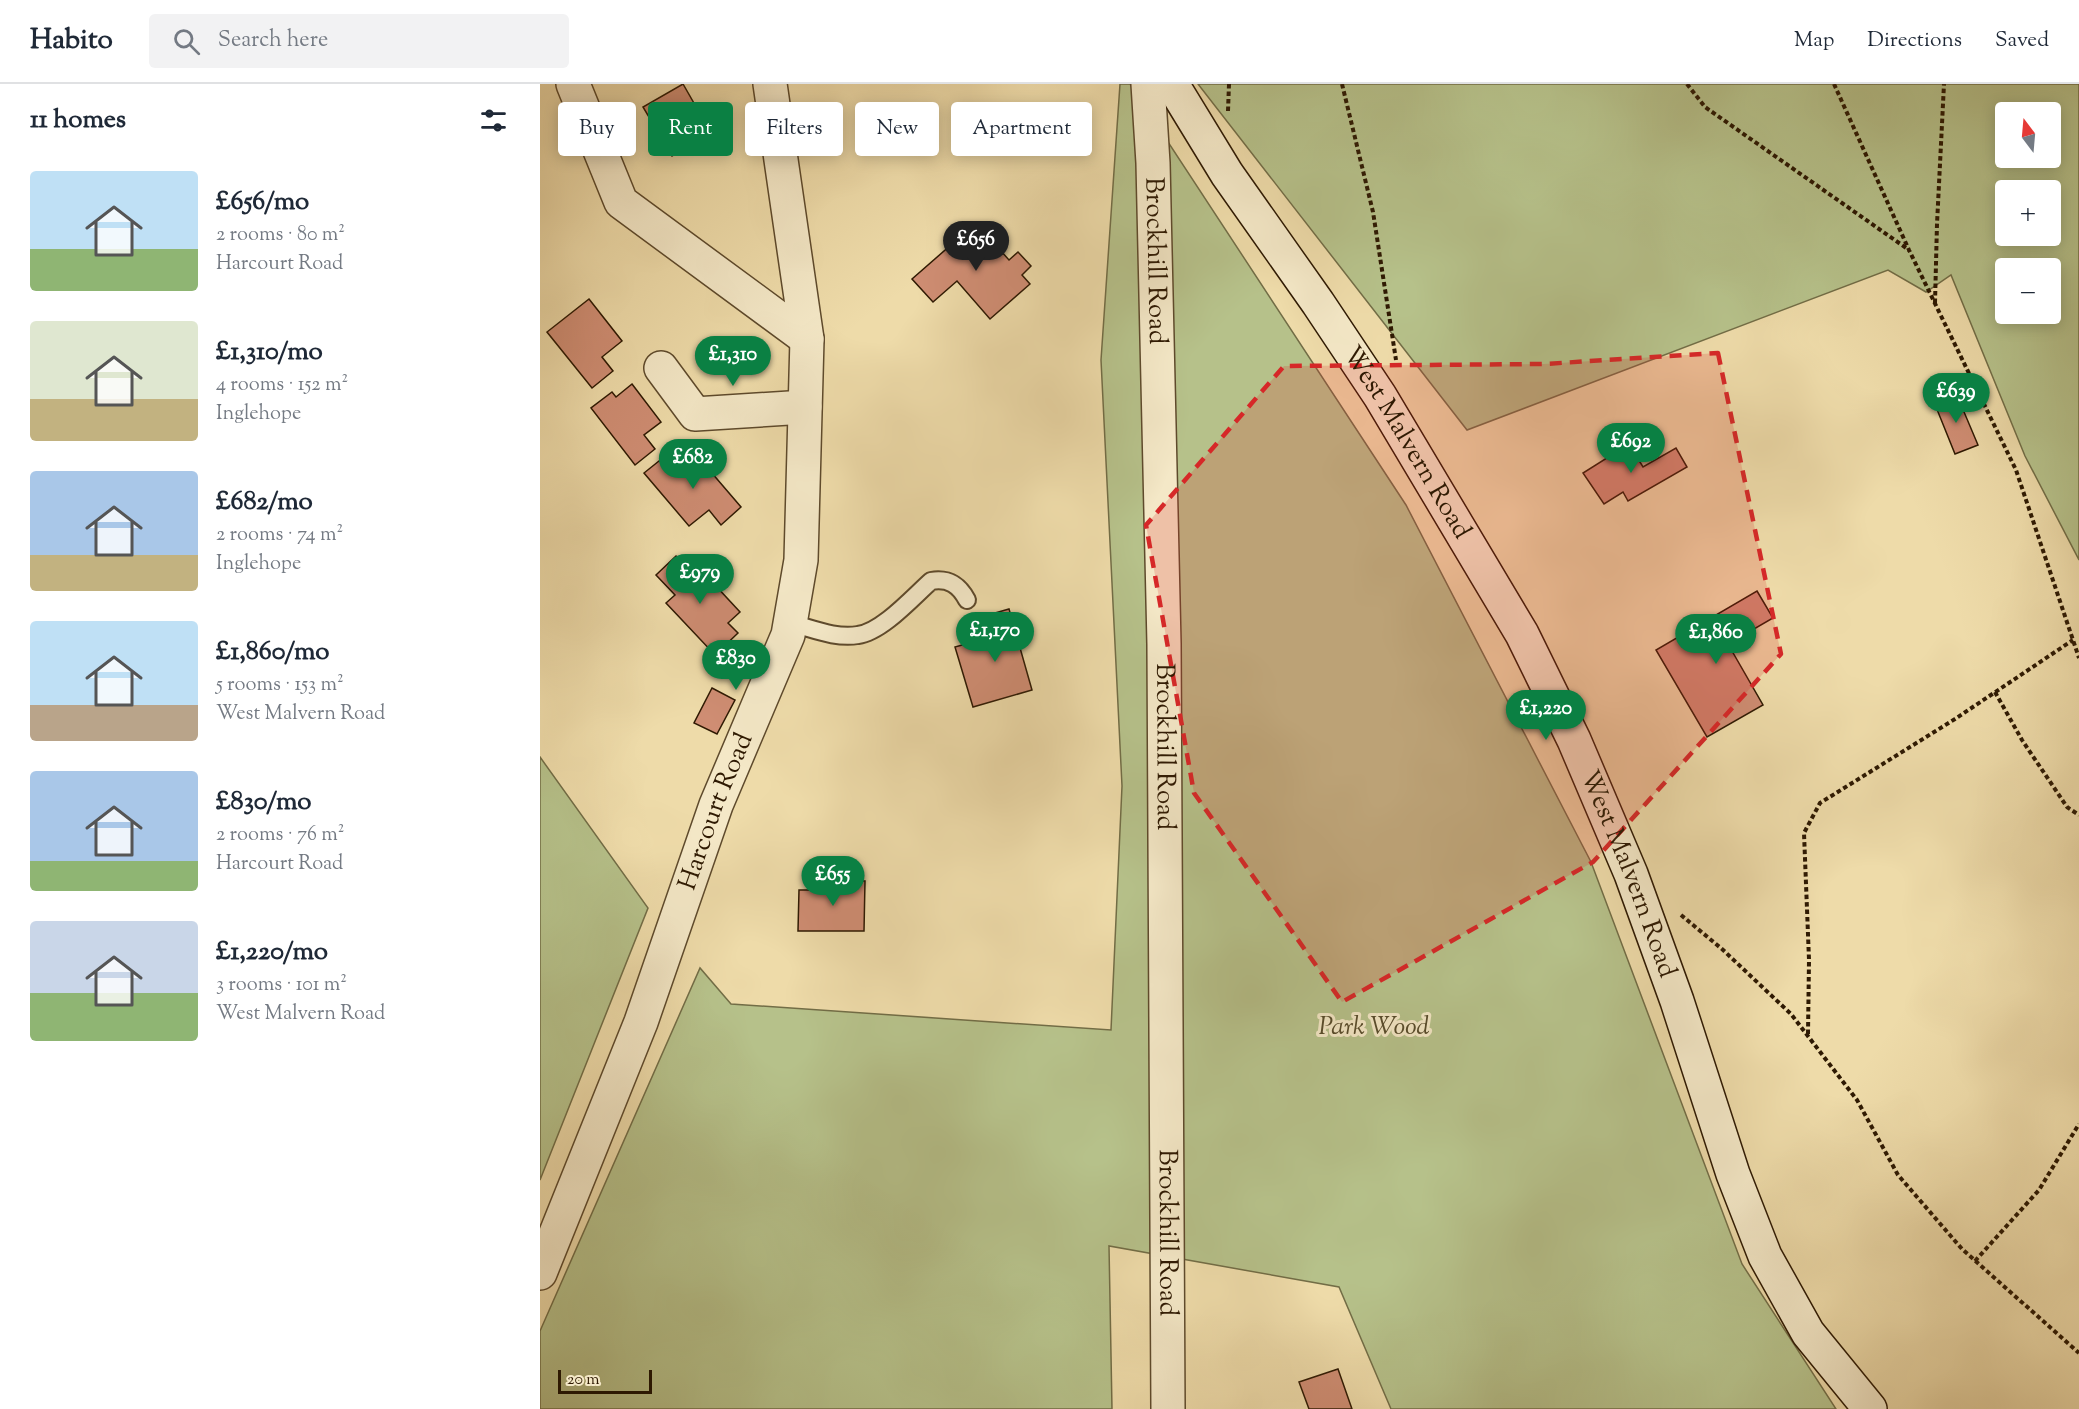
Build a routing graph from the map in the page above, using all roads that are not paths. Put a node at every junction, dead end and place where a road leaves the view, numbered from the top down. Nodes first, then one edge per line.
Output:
1 (573, 84) edge
2 (770, 84) edge
3 (1148, 84) edge
4 (1172, 84) edge
5 (807, 339) junction
6 (661, 368) dead end
7 (805, 407) junction
8 (967, 600) dead end
9 (790, 623) junction
10 (540, 1273) edge
11 (1168, 1409) edge
12 (1870, 1409) edge

1 - 5 street
2 - 5 street, Harcourt Road
3 - 11 street, Brockhill Road
4 - 12 street, West Malvern Road
5 - 7 street, Harcourt Road
6 - 7 street
7 - 9 street, Harcourt Road
8 - 9 lane
9 - 10 street, Harcourt Road

